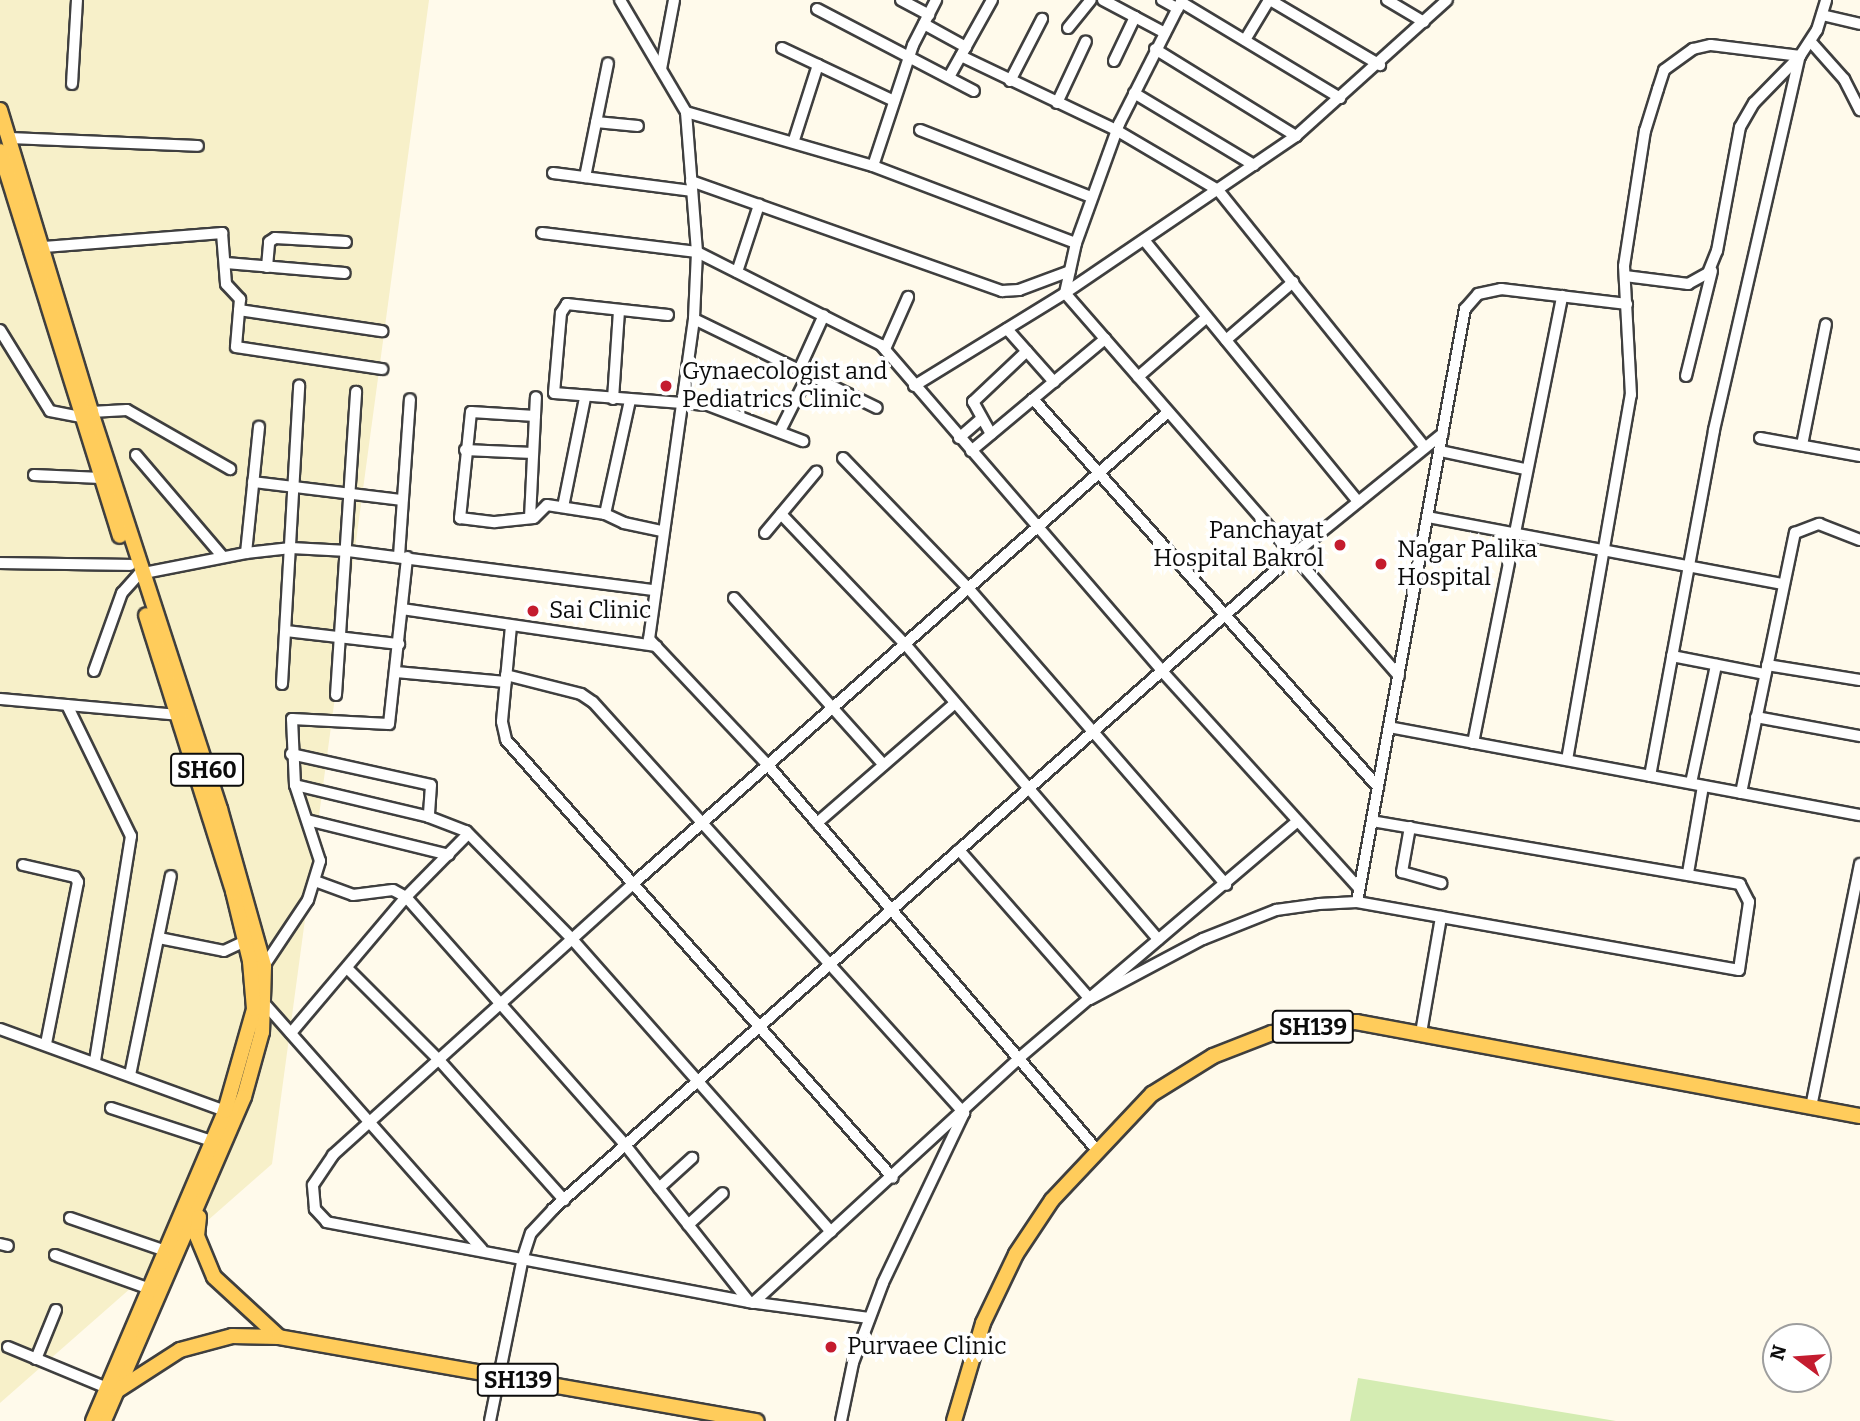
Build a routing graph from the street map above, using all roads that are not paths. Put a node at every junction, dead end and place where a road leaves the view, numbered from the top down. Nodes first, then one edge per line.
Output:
1 (77, 0) edge
2 (620, 0) edge
3 (674, 0) edge
4 (901, 0) edge
5 (936, 0) edge
6 (992, 0) edge
7 (1091, 0) edge
8 (1103, 0) edge
9 (1162, 0) edge
10 (1270, 0) edge
11 (1387, 0) edge
12 (1447, 0) edge
13 (1826, 0) edge
14 (1115, 3) edge
15 (1180, 4) edge
16 (817, 9) dead end
17 (1822, 15) junction
18 (1135, 17) junction
19 (927, 19) junction
20 (1042, 19) dead end
21 (1424, 22) junction
22 (1860, 24) edge
23 (1068, 28) dead end
24 (1165, 33) junction
25 (1245, 40) junction
26 (1086, 41) dead end
27 (1811, 42) junction
28 (782, 48) dead end
29 (1155, 49) junction
30 (963, 52) junction
31 (910, 55) junction
32 (1800, 56) junction
33 (1114, 61) dead end
34 (608, 63) dead end
35 (818, 65) junction
36 (1380, 65) junction
37 (661, 69) junction
38 (949, 77) junction
39 (1010, 81) junction
40 (72, 84) dead end
41 (974, 91) dead end
42 (1134, 93) junction
43 (1340, 98) junction
44 (894, 101) junction
45 (1057, 103) junction
46 (0, 110) edge
47 (1860, 110) edge
48 (686, 112) junction
49 (596, 121) junction
50 (638, 126) dead end
51 (920, 130) dead end
52 (1116, 130) junction
53 (1296, 136) junction
54 (9, 138) junction
55 (793, 140) junction
56 (198, 146) dead end
57 (0, 151) edge
58 (1254, 165) junction
59 (873, 166) junction
60 (553, 173) dead end
61 (585, 177) junction
62 (691, 186) junction
63 (1218, 190) junction
64 (1091, 197) junction
65 (759, 205) junction
66 (542, 233) dead end
67 (1144, 240) junction
68 (346, 242) dead end
69 (1076, 243) junction
70 (44, 247) junction
71 (1717, 251) junction
72 (697, 252) junction
73 (226, 263) junction
74 (267, 267) junction
75 (1070, 271) junction
76 (737, 272) junction
77 (345, 273) dead end
78 (1625, 276) junction
79 (1293, 282) junction
80 (1065, 293) junction
81 (1562, 296) junction
82 (908, 297) dead end
83 (1627, 304) junction
84 (239, 310) junction
85 (619, 310) junction
86 (668, 315) dead end
87 (824, 315) junction
88 (1207, 317) junction
89 (694, 319) junction
90 (1826, 324) dead end
91 (1007, 329) junction
92 (0, 330) edge
93 (382, 331) dead end
94 (1105, 339) junction
95 (1226, 340) junction
96 (885, 349) junction
97 (1027, 351) junction
98 (382, 369) dead end
99 (803, 372) junction
100 (1686, 376) dead end
101 (1138, 377) junction
102 (1054, 382) junction
103 (299, 385) dead end
104 (915, 386) junction
105 (356, 393) dead end
106 (536, 397) dead end
107 (586, 398) junction
108 (410, 399) dead end
109 (613, 399) junction
110 (630, 400) junction
111 (1033, 400) junction
112 (682, 404) junction
113 (877, 408) dead end
114 (1168, 412) junction
115 (86, 414) junction
116 (535, 416) junction
117 (981, 419) junction
118 (259, 427) dead end
119 (780, 431) junction
120 (991, 434) junction
121 (1442, 434) junction
122 (959, 438) junction
123 (1760, 438) dead end
124 (803, 441) dead end
125 (1802, 445) junction
126 (1425, 447) junction
127 (465, 450) junction
128 (971, 451) junction
129 (1440, 451) junction
130 (533, 453) junction
131 (1860, 454) edge
132 (136, 455) dead end
133 (843, 457) dead end
134 (1525, 468) junction
135 (230, 469) dead end
136 (816, 472) dead end
137 (1101, 472) junction
138 (34, 475) dead end
139 (101, 478) junction
140 (253, 482) junction
141 (294, 486) junction
142 (348, 494) junction
143 (402, 500) junction
144 (1358, 501) junction
145 (563, 507) junction
146 (605, 514) junction
147 (780, 514) junction
148 (1428, 517) junction
149 (530, 518) junction
150 (1038, 529) junction
151 (663, 531) junction
152 (1512, 532) junction
153 (765, 533) dead end
154 (1860, 540) edge
155 (291, 548) junction
156 (1606, 548) junction
157 (345, 551) junction
158 (246, 553) junction
159 (1294, 554) junction
160 (403, 556) junction
161 (223, 557) junction
162 (0, 563) edge
163 (1689, 563) junction
164 (135, 572) junction
165 (1782, 584) junction
166 (968, 589) junction
167 (653, 590) junction
168 (734, 598) dead end
169 (402, 609) junction
170 (1227, 613) junction
171 (511, 626) junction
172 (286, 631) junction
173 (340, 636) junction
174 (399, 644) junction
175 (905, 644) junction
176 (656, 646) junction
177 (1672, 656) junction
178 (1716, 664) junction
179 (1766, 669) junction
180 (94, 671) dead end
181 (1162, 671) junction
182 (396, 672) junction
183 (1399, 676) junction
184 (506, 679) junction
185 (1860, 680) edge
186 (282, 684) dead end
187 (336, 695) dead end
188 (0, 699) edge
189 (955, 703) junction
190 (67, 705) junction
191 (832, 707) junction
192 (178, 715) junction
193 (1756, 717) junction
194 (1389, 727) junction
195 (1093, 731) junction
196 (1860, 736) edge
197 (1473, 743) junction
198 (291, 754) junction
199 (1567, 760) junction
200 (766, 763) junction
201 (884, 765) junction
202 (1650, 776) junction
203 (1691, 783) junction
204 (295, 785) junction
205 (1703, 786) junction
206 (1378, 787) junction
207 (1028, 789) junction
208 (1741, 793) junction
209 (1860, 815) edge
210 (429, 817) junction
211 (307, 820) junction
212 (702, 821) junction
213 (1298, 821) junction
214 (1372, 821) junction
215 (817, 822) junction
216 (1410, 827) junction
217 (467, 835) junction
218 (959, 850) junction
219 (449, 855) junction
220 (1860, 864) edge
221 (23, 865) dead end
222 (1688, 873) junction
223 (171, 876) dead end
224 (315, 881) junction
225 (635, 882) junction
226 (1441, 883) dead end
227 (1226, 885) junction
228 (1359, 888) junction
229 (406, 897) junction
230 (1357, 902) junction
231 (891, 910) junction
232 (1441, 917) junction
233 (159, 938) junction
234 (572, 939) junction
235 (1158, 939) junction
236 (245, 941) junction
237 (831, 963) junction
238 (264, 966) junction
239 (348, 969) junction
240 (1090, 999) junction
241 (264, 1003) junction
242 (501, 1003) junction
243 (761, 1025) junction
244 (0, 1029) edge
245 (291, 1033) junction
246 (1421, 1033) junction
247 (46, 1044) junction
248 (1018, 1059) junction
249 (439, 1060) junction
250 (95, 1062) junction
251 (130, 1075) junction
252 (698, 1081) junction
253 (1811, 1107) junction
254 (111, 1108) dead end
255 (231, 1113) junction
256 (964, 1113) junction
257 (1860, 1116) edge
258 (371, 1121) junction
259 (212, 1141) junction
260 (626, 1146) junction
261 (1096, 1149) junction
262 (692, 1158) dead end
263 (893, 1178) junction
264 (659, 1188) junction
265 (723, 1193) dead end
266 (564, 1200) junction
267 (194, 1202) junction
268 (70, 1218) dead end
269 (688, 1225) junction
270 (831, 1232) junction
271 (482, 1249) junction
272 (166, 1251) junction
273 (55, 1255) dead end
274 (523, 1257) junction
275 (150, 1289) junction
276 (751, 1302) junction
277 (56, 1310) dead end
278 (869, 1318) junction
279 (279, 1337) junction
280 (8, 1347) dead end
281 (36, 1359) junction
282 (498, 1376) junction
283 (112, 1389) junction
284 (957, 1418) edge
285 (93, 1421) edge
286 (104, 1421) edge
287 (490, 1421) edge
288 (757, 1421) edge
289 (841, 1421) edge

1 - 40 street
2 - 37 street
3 - 37 street
4 - 19 street
5 - 19 street
6 - 30 street
7 - 23 street
8 - 14 street
9 - 15 street
10 - 25 street
10 - 36 street
11 - 21 street
12 - 21 street
13 - 17 street
14 - 18 street
15 - 24 street
15 - 25 street
16 - 31 street
17 - 22 street
17 - 27 street
18 - 24 street
18 - 33 street
19 - 30 street
19 - 31 street
20 - 39 street
21 - 36 street
24 - 29 street
25 - 43 street
26 - 45 street
27 - 32 street
27 - 47 street
28 - 35 street
29 - 42 street
29 - 53 street
30 - 38 street
30 - 39 street
31 - 38 street
31 - 44 street
32 - 71 street
32 - 78 street
32 - 163 street
34 - 49 street
35 - 44 street
35 - 55 street
36 - 43 street
37 - 48 street
38 - 41 street
39 - 45 street
42 - 52 street
42 - 58 street
43 - 53 street
44 - 59 street
45 - 52 street
46 - 54 main road, SH60
48 - 55 street
48 - 62 street
49 - 50 street
49 - 61 street
51 - 64 street
52 - 63 street
52 - 64 street
53 - 58 street
54 - 56 street
54 - 70 main road, SH60
55 - 59 street
57 - 115 main road, SH60
58 - 63 street
59 - 69 street
60 - 61 street
61 - 62 street
62 - 65 street
62 - 72 street
63 - 67 street
63 - 79 street
64 - 69 street
65 - 75 street
65 - 76 street
66 - 72 street
67 - 80 street
67 - 88 street
68 - 74 street
69 - 75 street
70 - 73 street
70 - 115 main road, SH60
71 - 78 street
71 - 100 street
72 - 76 street
72 - 89 street
73 - 74 street
73 - 84 street
74 - 77 street
75 - 80 street
76 - 87 street
78 - 83 street
79 - 95 street
79 - 126 street
80 - 91 street
80 - 94 street
81 - 83 street
81 - 121 street
81 - 134 street
82 - 96 street
83 - 156 street
84 - 93 street
84 - 98 street
85 - 86 street
85 - 107 street
85 - 109 street
87 - 96 street
87 - 99 street
88 - 95 street
88 - 101 street
89 - 99 street
89 - 112 street
90 - 125 street
91 - 97 street
91 - 104 street
92 - 115 street
94 - 101 street
94 - 102 street
95 - 144 street
96 - 104 street
97 - 102 street
97 - 117 street
99 - 113 street
99 - 119 street
101 - 114 street
102 - 111 street
103 - 141 street
104 - 122 street
105 - 142 street
106 - 116 street
107 - 109 street
107 - 145 street
108 - 143 street
109 - 110 street
110 - 112 street
110 - 146 street
111 - 120 street
111 - 137 street
112 - 119 street
112 - 151 street
114 - 137 street
114 - 159 street
115 - 135 street
115 - 139 main road, SH60
115 - 164 main road, SH60
116 - 127 street
116 - 130 street
117 - 120 street
117 - 122 street
118 - 140 street
119 - 124 street
120 - 128 street
121 - 126 street
121 - 129 street
122 - 128 street
123 - 125 street
125 - 131 street
126 - 144 street
127 - 130 street
127 - 149 street
128 - 150 street
129 - 134 street
129 - 148 street
130 - 149 street
132 - 161 street
133 - 166 street
134 - 152 street
136 - 147 street
137 - 150 street
137 - 170 street
138 - 139 street
139 - 164 main road, SH60
140 - 141 street
140 - 158 street
141 - 142 street
141 - 155 street
142 - 143 street
142 - 157 street
143 - 160 street
144 - 159 street
145 - 146 street
145 - 149 street
146 - 151 street
147 - 153 street
147 - 175 street
148 - 152 street
148 - 183 street
150 - 166 street
150 - 181 street
151 - 167 street
152 - 156 street
152 - 197 street
154 - 165 street
155 - 157 street
155 - 158 street
155 - 172 street
156 - 163 street
156 - 199 street
157 - 160 street
157 - 173 street
158 - 161 street
159 - 170 street
159 - 183 street
160 - 167 street
160 - 169 street
161 - 164 street
162 - 164 street
163 - 165 street
163 - 177 street
164 - 180 street
164 - 192 main road, SH60
164 - 238 main road, SH60
165 - 179 street
166 - 175 street
166 - 195 street
167 - 176 street
168 - 191 street
169 - 171 street
169 - 174 street
170 - 181 street
170 - 206 street
171 - 176 street
171 - 184 street
172 - 173 street
172 - 186 street
173 - 174 street
173 - 187 street
174 - 182 street
175 - 189 street
175 - 191 street
176 - 200 street
177 - 178 street
177 - 202 street
178 - 179 street
178 - 203 street
179 - 185 street
179 - 193 street
181 - 195 street
181 - 213 street
182 - 184 street
182 - 198 street
183 - 194 street
184 - 212 street
184 - 225 street
188 - 190 street
189 - 201 street
189 - 207 street
190 - 192 street
190 - 250 street
191 - 200 street
191 - 201 street
192 - 236 main road, SH60
193 - 196 street
193 - 208 street
194 - 197 street
194 - 206 street
195 - 207 street
195 - 227 street
197 - 199 street
198 - 204 street
198 - 210 street
199 - 202 street
200 - 212 street
200 - 215 street
201 - 215 street
202 - 203 street
203 - 205 street
204 - 210 street
204 - 211 street
205 - 208 street
205 - 222 street
206 - 214 street
207 - 218 street
207 - 235 street
208 - 209 street
210 - 217 street
211 - 219 street
211 - 224 street
212 - 225 street
212 - 237 street
213 - 227 street
213 - 228 street
214 - 216 street
214 - 228 street
215 - 231 street
216 - 222 street
216 - 226 street
217 - 219 street
217 - 234 street
218 - 231 street
218 - 240 street
219 - 229 street
220 - 253 street
221 - 247 street
222 - 232 street
223 - 233 street
224 - 229 street
224 - 238 street
225 - 234 street
225 - 243 street
227 - 235 street
228 - 230 street
229 - 239 street
229 - 242 street
230 - 232 street
230 - 240 street
231 - 237 street
231 - 248 street
232 - 246 street
233 - 236 street
233 - 251 street
234 - 242 street
234 - 252 street
235 - 240 street
236 - 255 main road, SH60
237 - 243 street
237 - 256 street
238 - 241 main road, SH60
239 - 245 street
239 - 249 street
240 - 248 street
241 - 245 street
241 - 255 main road, SH60
242 - 249 street
242 - 260 street
243 - 252 street
243 - 263 street
244 - 247 street
245 - 258 street
246 - 253 main road, SH139
246 - 261 main road, SH139
247 - 250 street
248 - 256 street
248 - 261 street
249 - 258 street
249 - 266 street
250 - 251 street
251 - 255 street
252 - 260 street
252 - 270 street
253 - 257 main road, SH139
254 - 259 street
255 - 259 main road, SH60
255 - 267 main road, SH60
256 - 263 street
256 - 278 street
258 - 271 street
258 - 271 street
259 - 267 main road, SH60
260 - 264 street
260 - 266 street
261 - 284 main road, SH139
262 - 264 street
263 - 270 street
264 - 269 street
265 - 269 street
266 - 274 street
267 - 272 main road, SH60
267 - 279 main road
267 - 283 main road, SH60
268 - 272 street
269 - 276 street
270 - 276 street
271 - 274 street
272 - 275 main road, SH60
273 - 275 street
274 - 276 street
274 - 282 street
275 - 283 main road, SH60
276 - 278 street
277 - 281 street
278 - 289 street
279 - 282 main road, SH139
279 - 283 main road, SH139
280 - 281 street
281 - 283 street
282 - 287 street
282 - 288 main road, SH139
283 - 285 main road, SH60
283 - 286 main road, SH60

